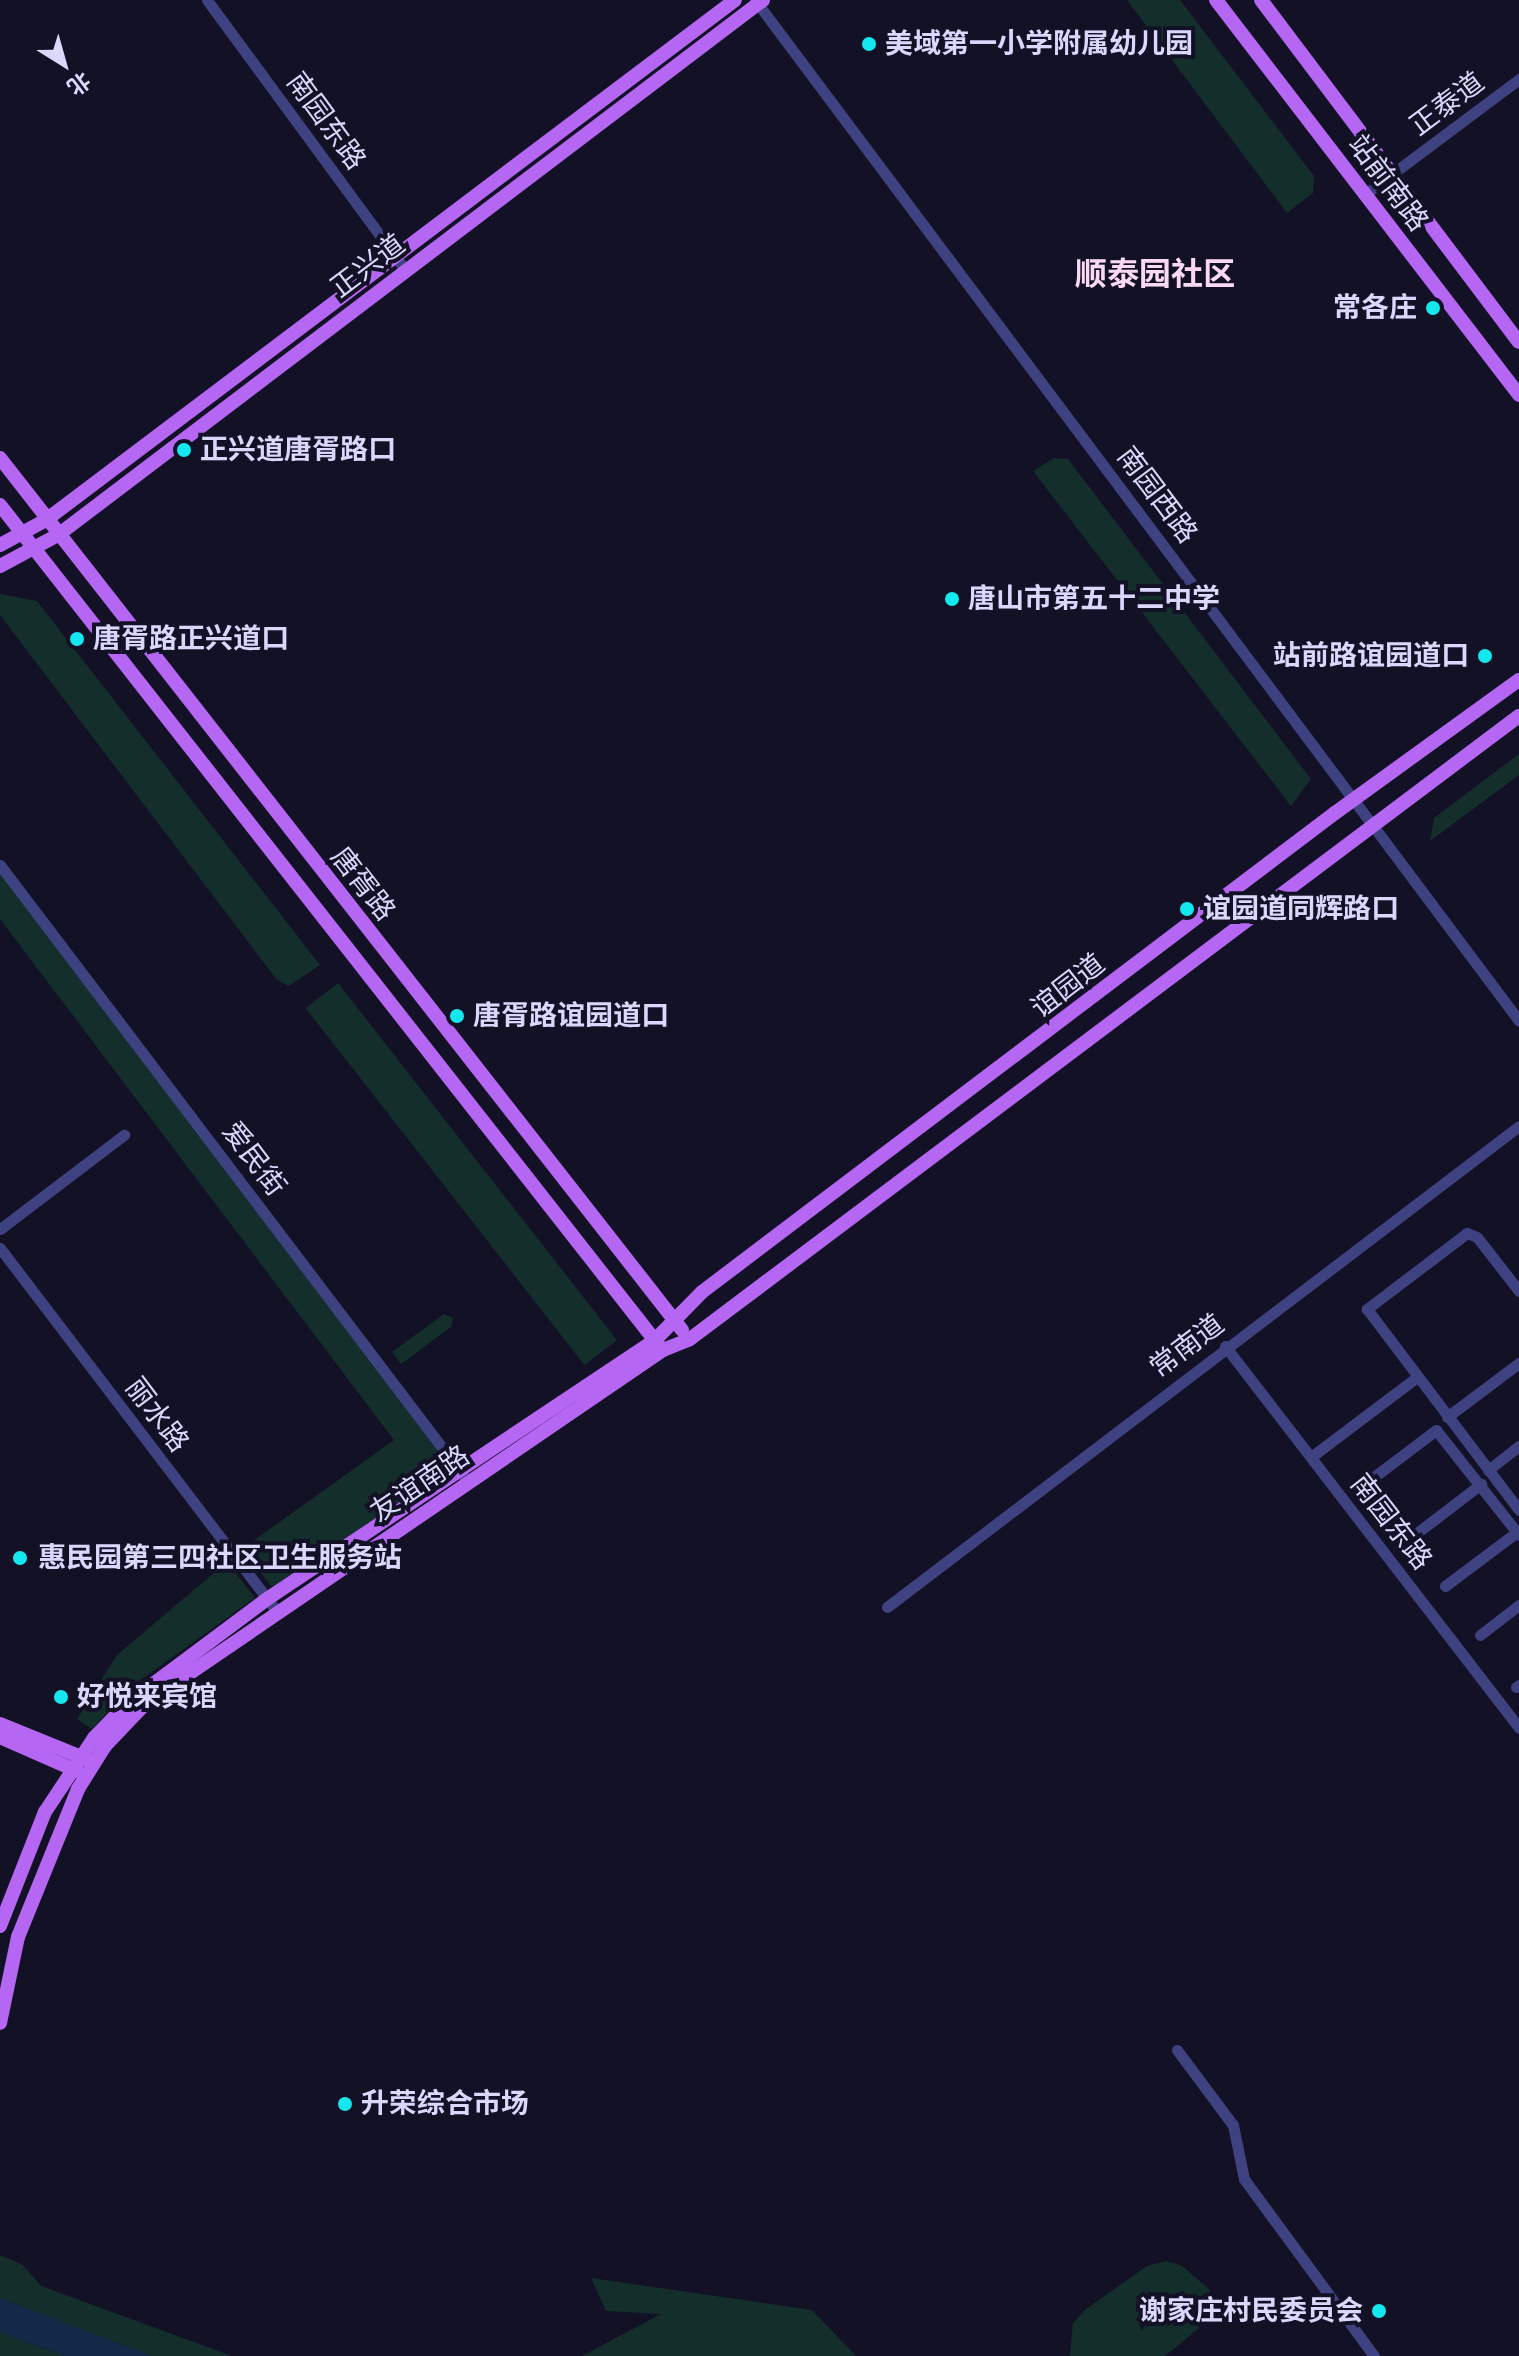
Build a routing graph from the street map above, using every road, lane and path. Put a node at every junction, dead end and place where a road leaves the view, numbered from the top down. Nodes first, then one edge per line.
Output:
1 (207, 0) edge
2 (735, 0) edge
3 (1216, 0) edge
4 (1261, 0) edge
5 (759, 1) edge
6 (1519, 79) edge
7 (1392, 174) junction
8 (1364, 195) junction
9 (394, 255) junction
10 (405, 270) junction
11 (1519, 342) edge
12 (1519, 395) edge
13 (0, 458) edge
14 (0, 505) edge
15 (46, 520) junction
16 (22, 533) junction
17 (58, 535) junction
18 (0, 545) edge
19 (32, 548) junction
20 (0, 566) edge
21 (1519, 680) edge
22 (1519, 716) edge
23 (1354, 801) junction
24 (1371, 825) junction
25 (0, 865) edge
26 (1519, 1021) edge
27 (1519, 1126) edge
28 (124, 1135) dead end
29 (0, 1229) edge
30 (0, 1248) edge
31 (1519, 1291) edge
32 (677, 1323) junction
33 (690, 1339) junction
34 (659, 1345) junction
35 (1225, 1346) junction
36 (1519, 1363) edge
37 (1417, 1377) junction
38 (1447, 1417) junction
39 (1519, 1446) edge
40 (1311, 1457) junction
41 (1488, 1470) junction
42 (466, 1478) junction
43 (1481, 1484) junction
44 (1362, 1486) dead end
45 (1519, 1510) edge
46 (1518, 1533) edge
47 (1409, 1539) dead end
48 (1445, 1586) dead end
49 (272, 1605) junction
50 (1519, 1605) edge
51 (887, 1607) dead end
52 (1480, 1635) dead end
53 (0, 1724) edge
54 (1519, 1728) edge
55 (0, 1737) edge
56 (82, 1765) junction
57 (0, 1926) edge
58 (0, 2023) edge
59 (1177, 2050) dead end
60 (1374, 2356) edge

1 - 9 street, 南园东路
2 - 9 main road, 正兴道
3 - 8 main road, 站前南路
4 - 7 main road, 站前南路
5 - 10 main road, 正兴道
5 - 23 street, 南园西路
6 - 7 street, 正泰道
7 - 8 street, 正泰道
7 - 11 main road, 站前南路
8 - 12 main road, 站前南路
9 - 10 street, 南园东路
9 - 15 main road, 正兴道
10 - 17 main road, 正兴道
13 - 15 main road, 唐胥路
14 - 16 main road, 唐胥路
15 - 16 main road, 正兴道
15 - 17 main road, 唐胥路
16 - 18 main road, 正兴道
16 - 19 main road, 唐胥路
17 - 19 main road, 正兴道
17 - 32 main road, 唐胥路
19 - 20 main road, 正兴道
19 - 34 main road, 唐胥路
21 - 23 main road, 谊园道
22 - 24 main road, 谊园道
23 - 24 street, 南园西路
23 - 32 main road, 谊园道
24 - 26 street, 南园西路
24 - 33 main road, 谊园道
25 - 42 street, 爱民街
27 - 35 street, 常南道
28 - 29 street
30 - 49 street, 丽水路
31 - 37 street
32 - 33 main road, 唐胥路
32 - 34 main road, 谊园道
33 - 34 main road, 谊园道
34 - 42 main road, 友谊南路
35 - 40 street, 南园东路
35 - 51 street, 常南道
36 - 38 street
37 - 38 street
37 - 40 street
38 - 41 street
39 - 41 street
40 - 54 street, 南园东路
41 - 45 street
42 - 49 main road, 友谊南路
43 - 44 street
43 - 46 street
43 - 47 street
46 - 48 street
49 - 56 main road, 友谊南路
50 - 52 street
53 - 56 main road
55 - 56 main road
56 - 57 main road, 友谊南路
56 - 58 main road, 友谊南路
59 - 60 street

